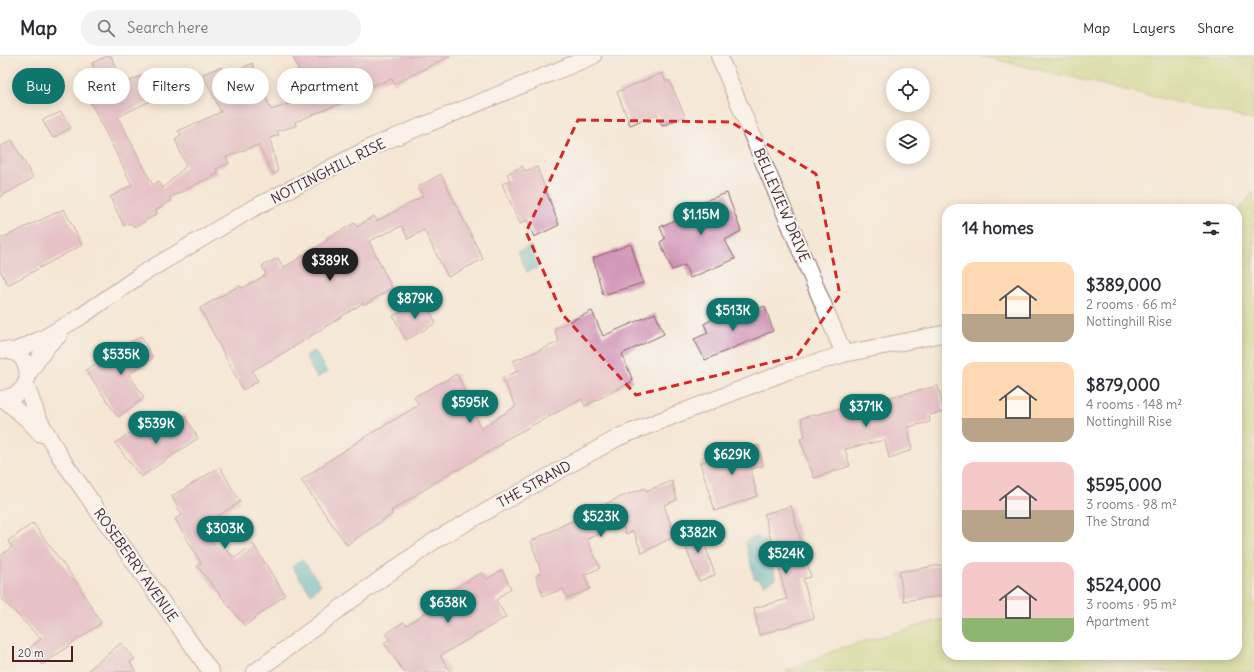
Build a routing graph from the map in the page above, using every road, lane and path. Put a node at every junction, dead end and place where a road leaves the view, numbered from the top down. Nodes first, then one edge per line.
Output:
1 (593, 56) edge
2 (719, 56) edge
3 (80, 317) junction
4 (942, 334) edge
5 (3, 350) edge
6 (844, 354) junction
7 (27, 380) junction
8 (2, 399) edge
9 (61, 458) junction
10 (210, 672) edge
11 (255, 672) edge

1 - 3 street, NOTTINGHILL RISE
2 - 6 street, BELLEVIEW DRIVE
3 - 5 street, NOTTINGHILL RISE
3 - 7 street, NOTTINGHILL RISE
4 - 6 street, THE STRAND
5 - 7 street, ROSEBERRY AVENUE
6 - 11 street, THE STRAND
7 - 8 street, NOTTINGHILL RISE
7 - 9 street, ROSEBERRY AVENUE
8 - 9 street, ROSEBERRY AVENUE
9 - 10 street, ROSEBERRY AVENUE

